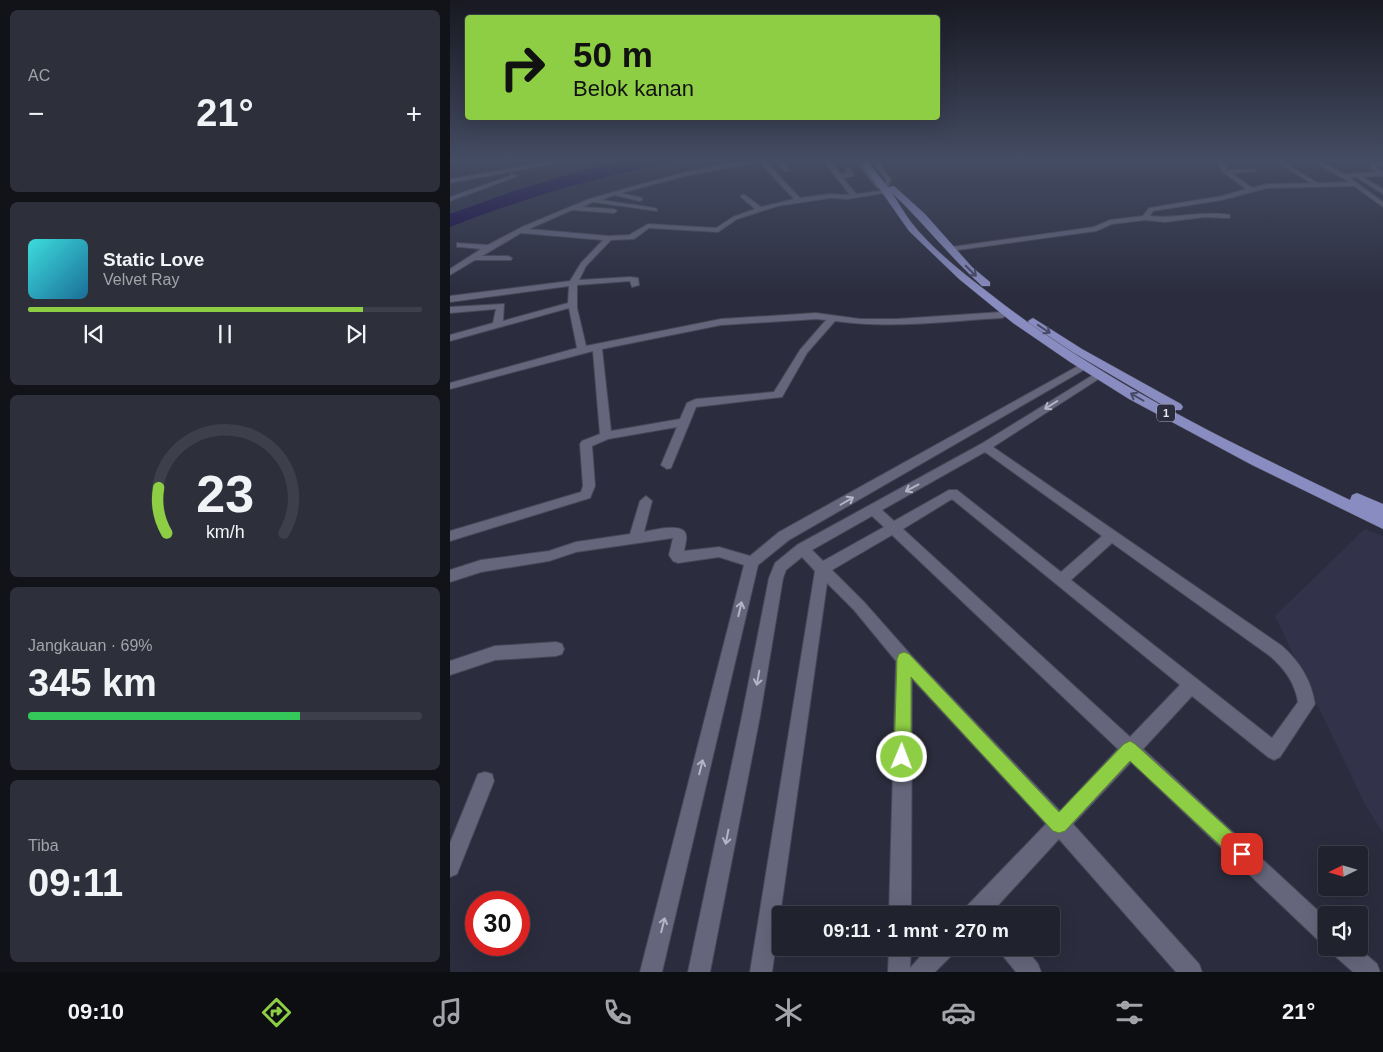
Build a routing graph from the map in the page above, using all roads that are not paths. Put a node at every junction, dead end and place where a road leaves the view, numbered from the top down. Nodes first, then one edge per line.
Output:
1 (581, 203) edge
2 (612, 203) edge
3 (752, 203) edge
4 (789, 203) edge
5 (894, 203) edge
6 (905, 203) edge
7 (1187, 203) edge
8 (546, 207) dead end
9 (567, 209) junction
10 (655, 210) dead end
11 (761, 210) junction
12 (622, 212) dead end
13 (922, 216) junction
14 (1228, 216) dead end
15 (1145, 218) junction
16 (904, 220) junction
17 (934, 229) junction
18 (912, 230) junction
19 (521, 231) junction
20 (609, 238) junction
21 (460, 245) dead end
22 (492, 248) junction
23 (950, 249) junction
24 (474, 258) junction
25 (508, 258) dead end
26 (450, 273) edge
27 (573, 283) junction
28 (635, 285) dead end
29 (450, 299) edge
30 (574, 304) junction
31 (450, 310) edge
32 (1002, 314) dead end
33 (833, 318) junction
34 (498, 326) junction
35 (450, 338) edge
36 (597, 346) junction
37 (582, 350) junction
38 (1078, 369) dead end
39 (1093, 378) dead end
40 (450, 386) edge
41 (685, 422) junction
42 (606, 436) junction
43 (985, 447) junction
44 (914, 462) junction
45 (667, 465) dead end
46 (933, 477) junction
47 (646, 501) dead end
48 (872, 510) junction
49 (1383, 511) edge
50 (1383, 523) edge
51 (892, 529) junction
52 (450, 536) edge
53 (1112, 536) junction
54 (636, 537) junction
55 (802, 549) junction
56 (752, 562) junction
57 (822, 569) junction
58 (450, 576) edge
59 (1061, 580) junction
60 (556, 649) dead end
61 (904, 659) junction
62 (450, 668) edge
63 (1192, 684) junction
64 (1130, 750) junction
65 (485, 781) dead end
66 (1059, 824) junction
67 (450, 867) edge
68 (900, 906) edge
69 (985, 906) edge
70 (1318, 925) edge
71 (900, 956) edge
72 (935, 956) edge
73 (1017, 956) edge
74 (1352, 956) edge
75 (651, 972) edge
76 (699, 972) edge
77 (761, 972) edge
78 (899, 972) edge
79 (920, 972) edge
80 (1030, 972) edge
81 (1191, 972) edge
82 (1369, 972) edge

1 - 9 street
2 - 10 street
3 - 11 street
4 - 11 street
5 - 16 main road, 1
6 - 13 main road, 1
7 - 15 street
8 - 9 street
9 - 12 street
9 - 19 street
11 - 20 street
13 - 16 main road
13 - 17 main road, 1
14 - 15 street
15 - 23 street
16 - 18 main road, 1
17 - 18 main road
17 - 23 main road, 1
50 -> 18 main road, 1
19 - 20 street
19 - 22 street
20 - 27 street
21 - 22 street
22 - 24 street
23 -> 49 main road, 1
24 - 25 street
24 - 26 street
27 - 28 street
27 - 29 street
27 - 30 street
30 - 34 street
30 - 37 street
31 - 34 street
32 - 33 street
33 - 36 street
33 - 41 street
34 - 35 street
36 - 37 street
36 - 42 street
37 - 40 street
38 - 44 street
39 -> 43 street
41 - 42 street
41 - 45 street
42 - 52 street
43 - 46 street
43 - 53 street
44 - 46 street
56 -> 44 street
46 -> 48 street
47 - 54 street
48 - 51 street
48 - 55 street
51 - 57 street
51 - 59 street
51 - 64 street
53 - 59 street
53 - 63 street
54 - 56 street
54 - 58 street
55 - 57 street
55 -> 76 street
75 -> 56 street
57 - 61 street
57 - 77 street
59 - 63 street
60 - 62 street
61 - 66 street
61 - 68 street
63 - 64 street
64 - 66 street
64 - 70 street
65 - 67 street
66 - 69 street
66 - 81 street
71 - 78 street
72 - 79 street
73 - 80 street
74 - 82 street

